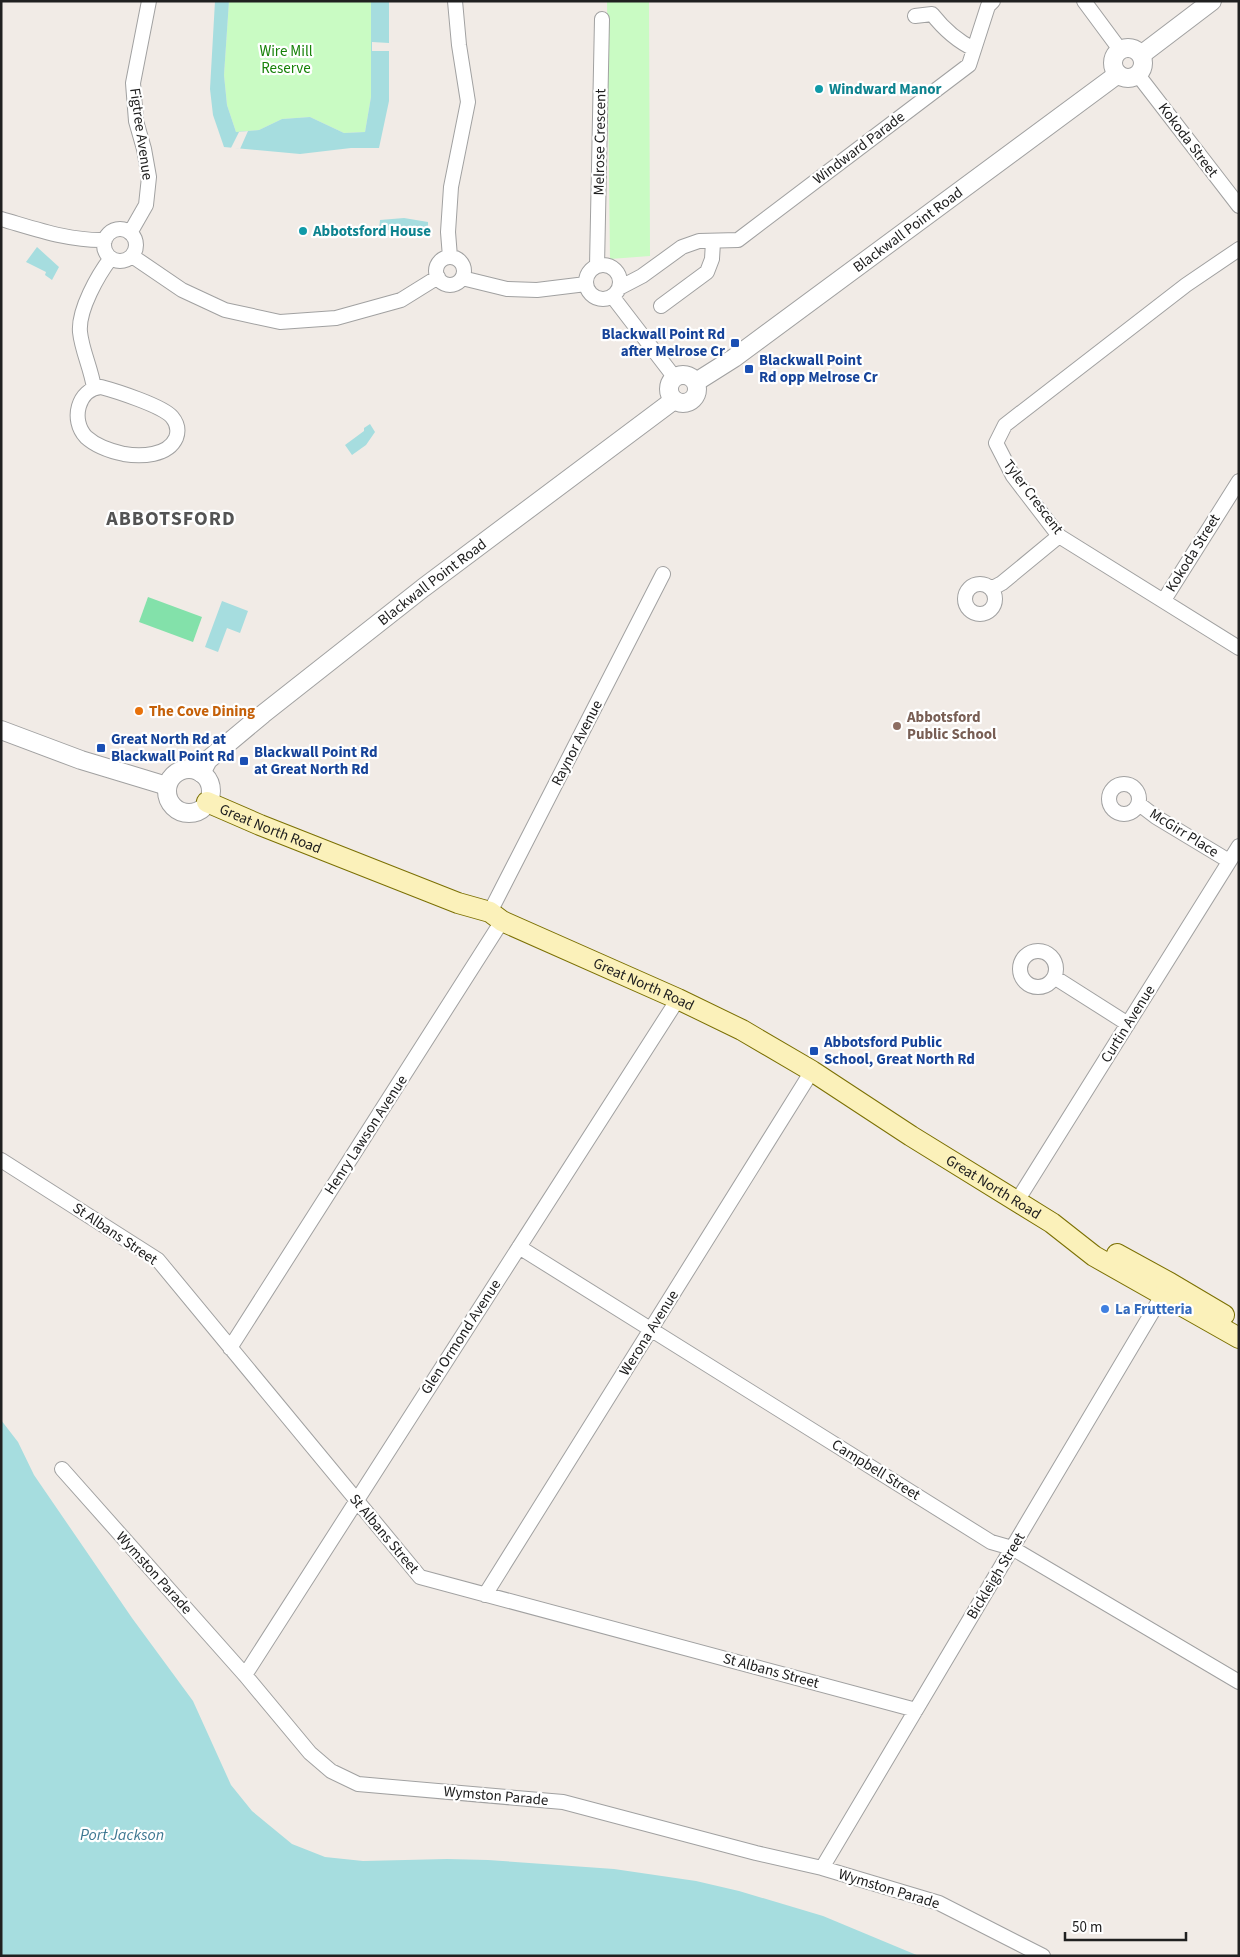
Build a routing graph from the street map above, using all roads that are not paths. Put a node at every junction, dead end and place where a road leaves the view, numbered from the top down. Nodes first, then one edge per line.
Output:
1 (149, 1) edge
2 (455, 1) edge
3 (994, 1) edge
4 (1084, 1) edge
5 (1212, 1) edge
6 (915, 16) dead end
7 (602, 19) dead end
8 (974, 49) junction
9 (1121, 50) junction
10 (1141, 55) junction
11 (1118, 74) junction
12 (1138, 74) junction
13 (1239, 206) edge
14 (1, 219) edge
15 (130, 233) junction
16 (106, 240) junction
17 (713, 242) junction
18 (1239, 249) edge
19 (132, 256) junction
20 (450, 257) junction
21 (111, 258) junction
22 (597, 266) junction
23 (438, 276) junction
24 (462, 278) junction
25 (586, 284) junction
26 (615, 292) junction
27 (661, 306) dead end
28 (675, 378) junction
29 (696, 382) junction
30 (94, 388) junction
31 (674, 400) junction
32 (1239, 480) edge
33 (1059, 536) junction
34 (663, 574) dead end
35 (991, 589) dead end
36 (1164, 600) junction
37 (1239, 648) edge
38 (1, 730) edge
39 (200, 773) junction
40 (167, 786) junction
41 (207, 802) junction
42 (1139, 804) dead end
43 (1239, 846) edge
44 (1229, 861) junction
45 (496, 916) junction
46 (1054, 977) dead end
47 (678, 999) junction
48 (1128, 1024) junction
49 (812, 1071) junction
50 (1, 1160) edge
51 (1017, 1201) junction
52 (520, 1247) junction
53 (1166, 1289) junction
54 (1239, 1323) edge
55 (651, 1329) junction
56 (1239, 1338) edge
57 (230, 1348) junction
58 (62, 1469) dead end
59 (356, 1501) junction
60 (1012, 1548) junction
61 (485, 1595) junction
62 (245, 1675) junction
63 (1239, 1682) edge
64 (916, 1710) junction
65 (822, 1868) junction
66 (1043, 1956) edge

1 - 15 street, Figtree Avenue
2 - 20 street
3 - 8 street, Windward Parade
4 - 9 street
5 - 10 street
6 - 8 street
7 - 22 street, Melrose Crescent
8 - 17 street, Windward Parade
9 - 10 street
9 - 11 street
10 - 12 street
11 - 12 street
11 - 29 street, Blackwall Point Road
12 - 13 street, Kokoda Street
14 - 16 street
15 - 16 street
15 - 19 street
16 - 21 street
17 - 26 street, Windward Parade
17 - 27 street
18 - 33 street, Tyler Crescent
19 - 21 street
19 - 23 street
20 - 23 street
20 - 24 street
21 - 30 street
22 - 25 street
22 - 26 street
23 - 24 street
24 - 25 street
25 - 26 street
26 - 28 street
28 - 29 street
28 - 31 street
29 - 31 street
30 - 30 street
31 - 39 street, Blackwall Point Road
32 - 36 street, Kokoda Street
33 - 35 street
33 - 36 street, Tyler Crescent
34 - 45 street, Raynor Avenue
36 - 37 street, Tyler Crescent
38 - 40 street
39 - 40 street
39 - 41 street
40 - 41 street
41 - 45 main road, Great North Road
42 - 44 street, McGirr Place
43 - 44 street, Curtin Avenue
44 - 48 street, Curtin Avenue
45 - 47 main road, Great North Road
45 - 57 street, Henry Lawson Avenue
46 - 48 street
47 - 49 main road, Great North Road
47 - 52 street, Glen Ormond Avenue
48 - 51 street, Curtin Avenue
49 - 51 main road, Great North Road
49 - 55 street, Werona Avenue
50 - 57 street, St Albans Street
51 - 53 main road, Great North Road
52 - 55 street, Campbell Street
52 - 59 street, Glen Ormond Avenue
53 - 54 main road, Great North Road
53 - 56 main road, Great North Road
53 - 60 street, Bickleigh Street
55 - 60 street, Campbell Street
55 - 61 street, Werona Avenue
57 - 59 street, St Albans Street
58 - 62 street, Wymston Parade
59 - 61 street, St Albans Street
59 - 62 street, Glen Ormond Avenue
60 - 63 street, Campbell Street
60 - 64 street, Bickleigh Street
61 - 64 street, St Albans Street
62 - 65 street, Wymston Parade
64 - 65 street, Bickleigh Street
65 - 66 street, Wymston Parade

